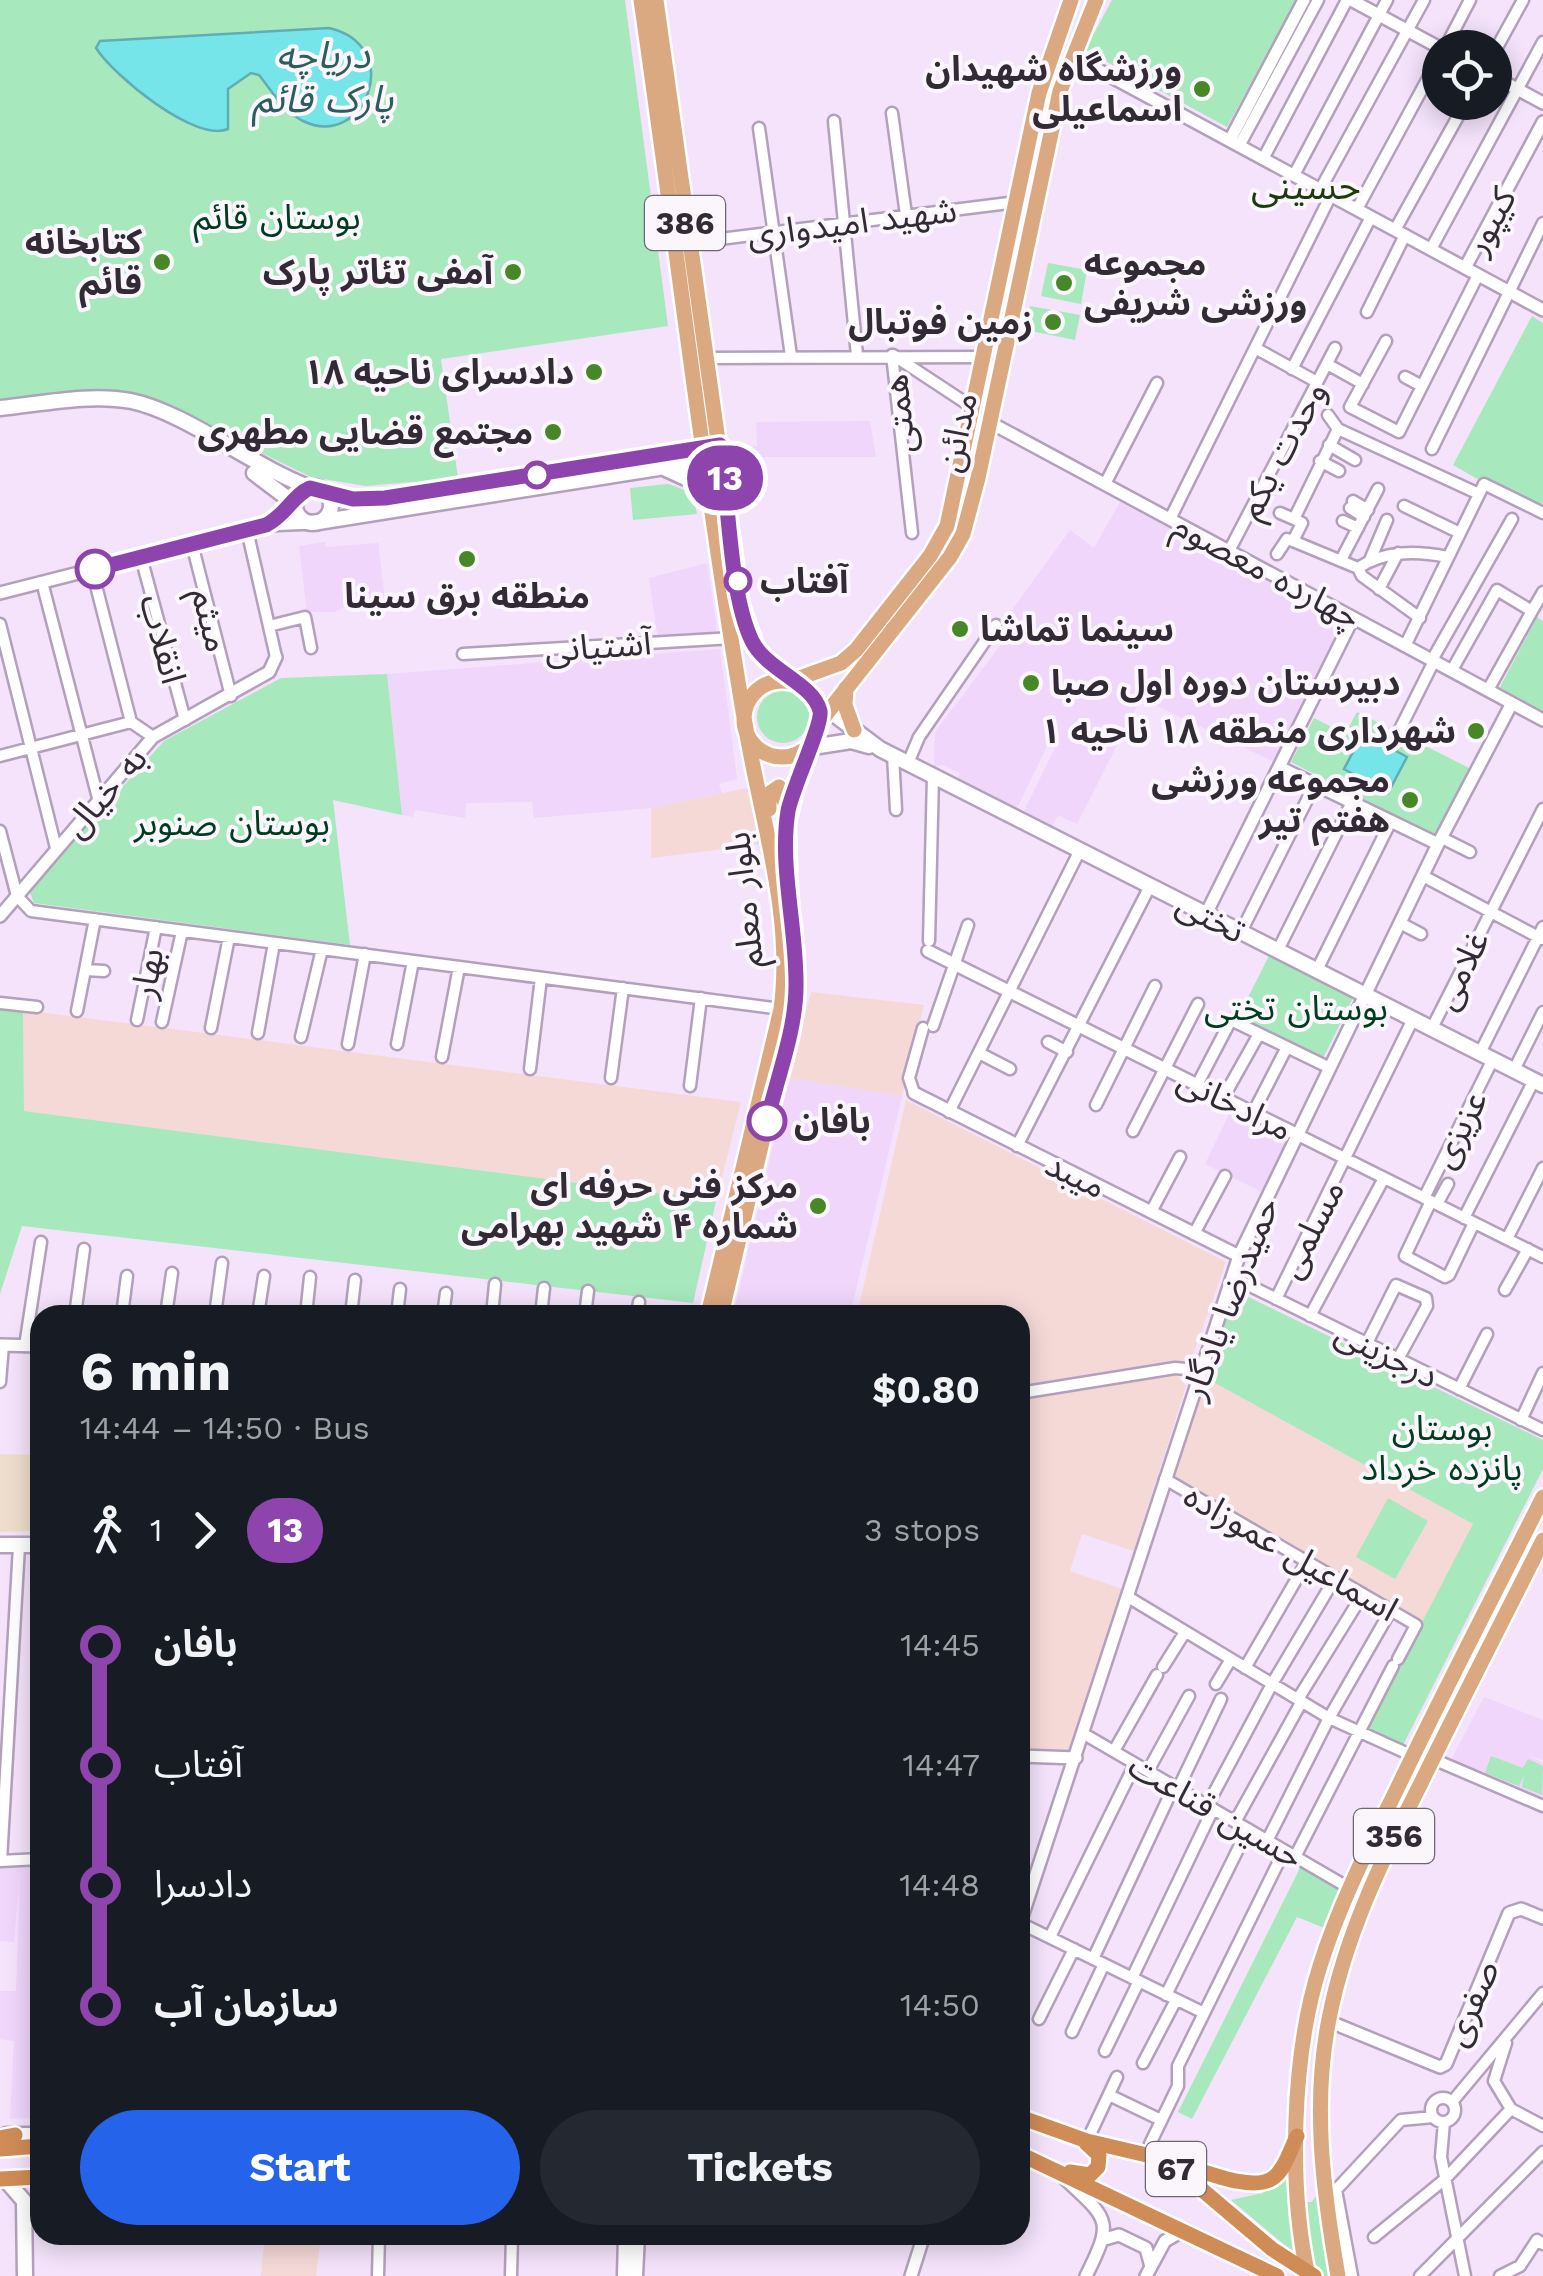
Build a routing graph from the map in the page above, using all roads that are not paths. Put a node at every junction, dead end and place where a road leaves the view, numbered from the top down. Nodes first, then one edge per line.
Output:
1 (641, 0) edge
2 (656, 0) edge
3 (1071, 0) edge
4 (1096, 0) edge
5 (1304, 0) edge
6 (1318, 0) edge
7 (1349, 0) edge
8 (1387, 0) edge
9 (1424, 0) edge
10 (1470, 0) edge
11 (1524, 0) edge
12 (1379, 15) junction
13 (1408, 30) junction
14 (1452, 30) edge
15 (1507, 30) edge
16 (1422, 37) edge
17 (1543, 42) edge
18 (1276, 66) junction
19 (1065, 76) junction
20 (1512, 86) edge
21 (1422, 89) edge
22 (1518, 89) junction
23 (1543, 102) edge
24 (892, 113) dead end
25 (1457, 120) edge
26 (834, 121) dead end
27 (1543, 122) edge
28 (758, 128) dead end
29 (1234, 143) junction
30 (1263, 158) junction
31 (1294, 175) junction
32 (1326, 192) junction
33 (1017, 202) junction
34 (1357, 209) junction
35 (906, 216) junction
36 (1371, 217) junction
37 (845, 223) junction
38 (1543, 224) edge
39 (773, 232) junction
40 (1400, 233) junction
41 (688, 243) junction
42 (1431, 249) junction
43 (1465, 268) junction
44 (1478, 275) junction
45 (1506, 290) junction
46 (1543, 310) edge
47 (1366, 312) dead end
48 (1386, 341) dead end
49 (1255, 348) junction
50 (1335, 348) dead end
51 (892, 354) junction
52 (858, 355) junction
53 (791, 356) junction
54 (986, 357) junction
55 (708, 358) junction
56 (1326, 364) junction
57 (1292, 369) junction
58 (1405, 377) dead end
59 (1317, 382) junction
60 (1157, 383) dead end
61 (1363, 384) junction
62 (1422, 386) junction
63 (0, 408) edge
64 (975, 409) junction
65 (1328, 415) dead end
66 (0, 416) edge
67 (991, 424) junction
68 (702, 429) junction
69 (1338, 429) junction
70 (1329, 445) junction
71 (1432, 449) dead end
72 (685, 450) junction
73 (714, 453) junction
74 (1355, 460) dead end
75 (240, 461) junction
76 (1320, 461) junction
77 (660, 467) junction
78 (1339, 471) dead end
79 (1104, 484) junction
80 (316, 489) junction
81 (1378, 490) dead end
82 (1482, 490) junction
83 (295, 504) junction
84 (1351, 505) dead end
85 (1404, 506) dead end
86 (712, 510) junction
87 (1280, 513) dead end
88 (1366, 513) junction
89 (1541, 513) edge
90 (1512, 518) dead end
91 (1170, 519) junction
92 (1294, 520) junction
93 (1387, 520) dead end
94 (1343, 522) dead end
95 (312, 523) junction
96 (266, 525) junction
97 (1358, 528) junction
98 (247, 530) junction
99 (912, 532) dead end
100 (1460, 533) junction
101 (1293, 541) junction
102 (192, 544) junction
103 (1229, 551) junction
104 (1398, 553) junction
105 (1277, 554) dead end
106 (142, 557) junction
107 (1448, 557) junction
108 (1342, 560) junction
109 (1370, 560) junction
110 (1358, 568) junction
111 (92, 570) junction
112 (42, 582) junction
113 (1380, 589) junction
114 (1543, 592) edge
115 (0, 593) edge
116 (1532, 611) junction
117 (1354, 618) junction
118 (1420, 618) junction
119 (0, 624) edge
120 (996, 625) dead end
121 (269, 626) junction
122 (734, 638) junction
123 (1405, 646) junction
124 (311, 648) dead end
125 (463, 654) dead end
126 (276, 657) joint
127 (1433, 660) junction
128 (1452, 670) junction
129 (790, 682) junction
130 (846, 688) junction
131 (1488, 690) junction
132 (231, 696) junction
133 (1512, 703) junction
134 (822, 710) junction
135 (185, 720) junction
136 (1543, 720) edge
137 (131, 722) junction
138 (745, 724) junction
139 (854, 730) junction
140 (81, 735) junction
141 (154, 738) junction
142 (1393, 743) dead end
143 (31, 748) junction
144 (806, 748) junction
145 (886, 752) junction
146 (0, 756) edge
147 (908, 763) junction
148 (1280, 767) junction
149 (933, 776) junction
150 (1314, 784) junction
151 (98, 798) junction
152 (1352, 802) junction
153 (1543, 809) edge
154 (896, 810) dead end
155 (788, 812) junction
156 (1391, 821) junction
157 (0, 830) edge
158 (770, 838) junction
159 (1440, 841) junction
160 (56, 848) junction
161 (1080, 850) junction
162 (1470, 852) dead end
163 (1423, 876) junction
164 (1150, 886) junction
165 (18, 896) junction
166 (1490, 911) junction
167 (1206, 914) junction
168 (0, 916) edge
169 (95, 919) junction
170 (1400, 923) junction
171 (968, 925) dead end
172 (156, 927) junction
173 (182, 931) junction
174 (1241, 932) junction
175 (1422, 934) dead end
176 (1541, 934) edge
177 (229, 937) junction
178 (274, 942) junction
179 (928, 946) joint
180 (322, 949) junction
181 (1278, 950) junction
182 (365, 954) junction
183 (412, 961) junction
184 (957, 966) junction
185 (459, 967) junction
186 (85, 970) junction
187 (1317, 970) junction
188 (104, 971) dead end
189 (542, 978) junction
190 (1155, 986) dead end
191 (622, 988) junction
192 (1011, 993) junction
193 (1364, 994) junction
194 (701, 998) junction
195 (0, 1003) edge
196 (1198, 1004) dead end
197 (37, 1007) dead end
198 (781, 1009) junction
199 (77, 1011) dead end
200 (1543, 1012) edge
201 (1413, 1019) junction
202 (137, 1020) dead end
203 (162, 1022) dead end
204 (1080, 1027) junction
205 (212, 1028) dead end
206 (1432, 1028) junction
207 (258, 1032) dead end
208 (1259, 1034) junction
209 (301, 1037) dead end
210 (1048, 1042) dead end
211 (348, 1044) dead end
212 (396, 1044) dead end
213 (1287, 1047) junction
214 (1125, 1050) junction
215 (1066, 1052) junction
216 (979, 1054) junction
217 (1487, 1056) junction
218 (442, 1057) dead end
219 (1010, 1068) dead end
220 (1330, 1068) junction
221 (530, 1069) dead end
222 (1166, 1070) junction
223 (1514, 1070) junction
224 (611, 1078) dead end
225 (1538, 1082) edge
226 (1197, 1085) junction
227 (690, 1086) dead end
228 (914, 1092) joint
229 (1224, 1098) junction
230 (1096, 1105) dead end
231 (949, 1112) junction
232 (1253, 1113) junction
233 (1133, 1132) dead end
234 (1298, 1135) junction
235 (1017, 1146) junction
236 (1180, 1157) dead end
237 (1346, 1159) junction
238 (1543, 1168) edge
239 (1224, 1176) dead end
240 (1384, 1178) junction
241 (1448, 1184) dead end
242 (1430, 1201) junction
243 (1152, 1212) junction
244 (1469, 1220) junction
245 (1194, 1234) junction
246 (1507, 1239) junction
247 (41, 1242) dead end
248 (84, 1249) dead end
249 (1528, 1249) junction
250 (1239, 1256) junction
251 (1543, 1256) edge
252 (222, 1263) dead end
253 (172, 1273) dead end
254 (127, 1276) dead end
255 (264, 1276) dead end
256 (1232, 1277) junction
257 (310, 1278) dead end
258 (355, 1280) dead end
259 (495, 1284) dead end
260 (544, 1288) dead end
261 (400, 1290) dead end
262 (1505, 1290) dead end
263 (588, 1292) dead end
264 (446, 1293) dead end
265 (1276, 1299) junction
266 (639, 1302) dead end
267 (31, 1305) edge
268 (76, 1305) edge
269 (123, 1305) edge
270 (167, 1305) edge
271 (216, 1305) edge
272 (260, 1305) edge
273 (307, 1305) edge
274 (352, 1305) edge
275 (398, 1305) edge
276 (444, 1305) edge
277 (493, 1305) edge
278 (542, 1305) edge
279 (586, 1305) edge
280 (639, 1305) edge
281 (710, 1305) edge
282 (724, 1305) edge
283 (30, 1314) edge
284 (1310, 1316) junction
285 (1488, 1334) dead end
286 (1366, 1344) junction
287 (2, 1345) edge
288 (25, 1346) junction
289 (30, 1346) edge
290 (1398, 1359) junction
291 (1543, 1373) edge
292 (1196, 1380) junction
293 (0, 1382) edge
294 (1459, 1389) junction
295 (1030, 1392) edge
296 (1521, 1420) junction
297 (1543, 1430) edge
298 (1165, 1479) junction
299 (1543, 1498) edge
300 (1543, 1540) edge
301 (0, 1546) edge
302 (19, 1546) junction
303 (30, 1546) edge
304 (1307, 1561) junction
305 (1336, 1578) junction
306 (1363, 1594) junction
307 (1128, 1597) junction
308 (1391, 1610) junction
309 (1185, 1632) junction
310 (1231, 1659) junction
311 (1245, 1668) junction
312 (1216, 1684) dead end
313 (1272, 1684) junction
314 (1189, 1696) dead end
315 (1222, 1698) dead end
316 (1300, 1700) junction
317 (1329, 1718) junction
318 (1357, 1730) junction
319 (1084, 1734) junction
320 (1114, 1751) junction
321 (1030, 1756) edge
322 (1413, 1756) junction
323 (1076, 1758) junction
324 (1433, 1758) junction
325 (1135, 1764) junction
326 (1148, 1771) junction
327 (1176, 1788) junction
328 (1543, 1806) edge
329 (1210, 1807) junction
330 (1235, 1822) junction
331 (1248, 1829) junction
332 (1267, 1840) junction
333 (1290, 1854) junction
334 (30, 1860) edge
335 (1, 1861) edge
336 (1349, 1888) junction
337 (1030, 1894) edge
338 (1543, 1918) edge
339 (1030, 1928) edge
340 (1050, 1938) junction
341 (1074, 1950) junction
342 (1098, 1962) junction
343 (1136, 1980) junction
344 (1543, 1993) edge
345 (1171, 1997) junction
346 (1204, 2013) junction
347 (1039, 2019) dead end
348 (1328, 2022) junction
349 (1072, 2032) dead end
350 (1508, 2035) junction
351 (1105, 2051) dead end
352 (1143, 2063) dead end
353 (1118, 2077) dead end
354 (1109, 2096) junction
355 (1452, 2102) junction
356 (1511, 2108) junction
357 (1439, 2119) junction
358 (1161, 2120) junction
359 (1030, 2121) edge
360 (1543, 2126) edge
361 (1062, 2132) junction
362 (30, 2135) edge
363 (5, 2136) edge
364 (1298, 2136) junction
365 (1087, 2140) junction
366 (30, 2147) edge
367 (0, 2149) edge
368 (1150, 2150) junction
369 (1543, 2152) edge
370 (1321, 2156) junction
371 (1030, 2159) edge
372 (1042, 2165) junction
373 (1058, 2173) junction
374 (30, 2178) edge
375 (3, 2179) edge
376 (1446, 2179) junction
377 (1298, 2194) junction
378 (30, 2205) joint
379 (1186, 2231) junction
380 (1374, 2236) dead end
381 (1105, 2239) junction
382 (1458, 2241) junction
383 (1543, 2244) edge
384 (32, 2245) edge
385 (380, 2245) edge
386 (512, 2245) edge
387 (626, 2245) edge
388 (636, 2245) edge
389 (921, 2245) edge
390 (1149, 2271) edge
391 (1271, 2274) edge
392 (1309, 2274) edge
393 (25, 2276) edge
394 (34, 2276) edge
395 (378, 2276) edge
396 (510, 2276) edge
397 (625, 2276) edge
398 (634, 2276) edge
399 (911, 2276) edge
400 (1086, 2276) edge
401 (1338, 2276) edge
402 (1352, 2276) edge
403 (1420, 2276) edge
404 (1465, 2276) edge
405 (1500, 2276) edge

1 - 68 main road, بلوار معلم / 386
2 - 41 main road, بلوار معلم / 386
3 - 33 main road, مدائن
4 - 19 main road, مدائن
5 - 18 street
6 - 18 street
7 - 12 street
7 - 30 street
8 - 12 street
9 - 13 street
10 - 14 street
11 - 15 street
12 - 13 street
12 - 31 street
13 - 16 street
13 - 32 street
17 - 22 street
18 - 29 street
19 - 29 street
19 - 67 main road, مدائن
20 - 22 street
21 - 34 street
22 - 23 street
22 - 42 street
24 - 35 street
25 - 40 street
26 - 37 street
27 - 43 street, کیپور
28 - 39 street
29 - 30 street
30 - 31 street
31 - 32 street
32 - 34 street
32 - 49 street
33 - 35 street, شهيد امیدواری
33 - 54 main road, مدائن
34 - 36 street
35 - 37 street, شهيد امیدواری
36 - 40 street
36 - 57 street
37 - 39 street, شهيد امیدواری
37 - 52 street
38 - 45 street
39 - 41 street, شهيد امیدواری
39 - 53 street
40 - 42 street
40 - 47 street
41 - 55 main road, بلوار معلم / 386
42 - 43 street
43 - 44 street
44 - 45 street
44 - 62 street
45 - 46 street
45 - 71 street
48 - 61 street
49 - 57 street
49 - 91 street
50 - 56 street, وحدت یکم
51 - 52 street
51 - 54 street
51 - 64 street
51 - 99 street, همتی
52 - 53 street
53 - 55 street
54 - 64 main road, مدائن
55 - 73 main road, بلوار معلم / 386
56 - 59 street, وحدت یکم
56 - 61 street
57 - 59 street
58 - 62 street
59 - 103 street, وحدت یکم
60 - 79 street
61 - 62 street
63 - 75 main road
64 - 129 main road, مدائن
65 - 69 street
66 - 75 main road
67 - 79 street, چهارده معصوم
67 - 130 main road, مدائن
68 - 72 main road
68 - 73 main road, بلوار معلم / 386
69 - 70 street
69 - 82 street
70 - 74 street
70 - 76 street
72 - 73 main road
72 - 80 main road
73 - 77 main road
73 - 86 main road, بلوار معلم / 386
73 - 129 main road, بلوار معلم / 386
75 - 80 main road
75 - 83 main road
76 - 78 street
76 - 92 street
77 - 86 main road
77 - 95 main road
79 - 91 street, چهارده معصوم
80 - 83 main road
80 - 95 main road
81 - 88 street
82 - 89 street
82 - 100 street
83 - 95 main road
83 - 96 street
84 - 88 street
85 - 100 street
86 - 122 main road, بلوار معلم / 386
87 - 92 street, وحدت یکم
88 - 97 street
90 - 127 street
91 - 103 street, چهارده معصوم
92 - 101 street
93 - 109 street
94 - 97 street
95 - 96 street
96 - 98 street
97 - 108 street
98 - 102 street
98 - 121 street
100 - 107 street
101 - 105 street
101 - 108 street
102 - 106 street
102 - 132 street, میثم
103 - 117 street, چهارده معصوم
104 - 107 street
104 - 109 street
104 - 113 street
106 - 111 street
106 - 135 street, انقلاب
107 - 118 street
108 - 110 street
109 - 110 street
110 - 113 street
111 - 112 street
111 - 137 street
112 - 115 street
112 - 140 street
113 - 118 street
114 - 116 street
116 - 128 street
116 - 131 street
117 - 123 street, چهارده معصوم
117 - 148 street
118 - 123 street
119 - 143 street
120 - 147 street
121 - 124 street
121 - 126 street
122 - 125 street, آشتیانی
122 - 138 main road, بلوار معلم / 386
123 - 127 street, چهارده معصوم
126 - 132 street, به خیال
127 - 128 street, چهارده معصوم
127 - 142 street
128 - 131 street, چهارده معصوم
129 - 134 main road
129 - 138 main road
130 - 134 main road, مدائن
130 - 139 main road
131 - 133 street, چهارده معصوم
132 - 135 street, به خیال
133 - 136 street, چهارده معصوم
133 - 159 street, حمیدرضا یادگار
134 - 139 main road, تختی
134 - 144 main road
135 - 141 street, به خیال
137 - 140 street
137 - 141 street
138 - 144 main road
138 - 158 main road, بلوار معلم / 386
139 - 145 main road, تختی
140 - 143 street
140 - 151 street
141 - 151 street, به خیال
143 - 146 street
143 - 160 street
144 - 145 main road, تختی
144 - 155 main road, بلوار معلم
145 - 147 main road, تختی
145 - 154 street
147 - 149 main road, تختی
148 - 150 street
148 - 167 street
149 - 161 main road, تختی
149 - 179 street
150 - 152 street
150 - 174 street
151 - 160 street, به خیال
152 - 156 street
152 - 181 street
153 - 166 street, غلامی
155 - 158 main road
155 - 282 main road, بلوار معلم
156 - 159 street
156 - 187 street
157 - 165 street
158 - 198 main road, بلوار معلم / 386
159 - 162 street
159 - 163 street, حمیدرضا یادگار
160 - 165 street, به خیال
161 - 164 main road, تختی
161 - 192 street
163 - 166 street
163 - 170 street, حمیدرضا یادگار
164 - 167 main road, تختی
164 - 204 street
165 - 168 street, به خیال
165 - 169 street
166 - 176 street
166 - 206 street, غلامی
167 - 174 main road, تختی
169 - 172 street
169 - 186 street
170 - 175 street
170 - 193 street, حمیدرضا یادگار
171 - 184 street
172 - 173 street
172 - 202 street, بهار
173 - 177 street
173 - 203 street
174 - 181 main road, تختی
176 - 217 street, عزیزی
177 - 178 street
177 - 205 street
178 - 180 street
178 - 207 street
179 - 184 street, مرادخانی
180 - 182 street
180 - 209 street
181 - 187 main road, تختی
182 - 183 street
182 - 211 street
183 - 185 street
183 - 212 street
184 - 192 street, مرادخانی
184 - 228 street
185 - 189 street
185 - 218 street
186 - 188 street
186 - 199 street
187 - 193 main road, تختی
189 - 191 street
189 - 221 street
190 - 214 street
191 - 194 street
191 - 224 street
192 - 204 street, مرادخانی
192 - 216 street
193 - 201 main road, تختی
193 - 220 street, حمیدرضا یادگار
194 - 198 street
194 - 227 street
195 - 197 street
196 - 222 street
198 - 281 main road, بلوار معلم / 386
200 - 223 street
201 - 206 main road, تختی
201 - 237 street, مسلمی
204 - 214 street, مرادخانی
204 - 215 street
206 - 217 main road, تختی
208 - 213 street
208 - 226 street
208 - 229 street
210 - 215 street
213 - 220 street
213 - 232 street
214 - 222 street, مرادخانی
214 - 230 street
215 - 235 street
216 - 219 street
216 - 231 street
217 - 223 main road, تختی
217 - 242 street, عزیزی
220 - 234 street, حمیدرضا یادگار
222 - 226 street, مرادخانی
222 - 233 street
223 - 225 main road, تختی
225 - 244 street
226 - 229 street, مرادخانی
228 - 231 street, میبد
229 - 232 street, مرادخانی
231 - 235 street, میبد
232 - 234 street, مرادخانی
234 - 237 street, مرادخانی
234 - 250 street, حمیدرضا یادگار
235 - 243 street, میبد
236 - 243 street
237 - 240 street, مرادخانی
237 - 265 street, مسلمی
238 - 246 street
239 - 245 street
240 - 242 street, مرادخانی
240 - 284 street
241 - 242 street
242 - 244 street, مرادخانی
242 - 244 street
243 - 245 street, میبد
244 - 246 street, مرادخانی
245 - 250 street, میبد
246 - 249 street, مرادخانی
247 - 267 street
248 - 268 street
249 - 251 street, مرادخانی
249 - 262 street
250 - 256 street, حمیدرضا یادگار
252 - 271 street
253 - 270 street
254 - 269 street
255 - 272 street
256 - 265 street, درجزینی
256 - 292 street, حمیدرضا یادگار
257 - 273 street
258 - 274 street
259 - 277 street
260 - 278 street
261 - 275 street
263 - 279 street
264 - 276 street
265 - 284 street, درجزینی
266 - 280 street
283 - 288 street
284 - 286 street, درجزینی
285 - 294 street
286 - 290 street, درجزینی
286 - 290 street
287 - 288 street
287 - 293 street
288 - 289 street
290 - 294 street, درجزینی
291 - 296 street
292 - 295 street
292 - 298 street, حمیدرضا یادگار
294 - 296 street, درجزینی
296 - 297 street, درجزینی
298 - 304 street, اسماعیل عموزاده
298 - 307 street, حمیدرضا یادگار
299 - 322 main road, 356
300 - 324 main road, 356
301 - 302 main road
302 - 303 main road
302 - 335 street
304 - 305 street, اسماعیل عموزاده
304 - 311 street
305 - 306 street, اسماعیل عموزاده
305 - 313 street
306 - 308 street, اسماعیل عموزاده
306 - 316 street
307 - 309 street
307 - 319 street, حمیدرضا یادگار
308 - 317 street
308 - 318 street, اسماعیل عموزاده
309 - 310 street
309 - 320 street
310 - 311 street
310 - 312 street
311 - 313 street
313 - 316 street
313 - 329 street
314 - 326 street
315 - 327 street
316 - 317 street
316 - 330 street
317 - 318 street
317 - 332 street
318 - 322 street
318 - 333 street
319 - 320 street, حسین قناعت
319 - 323 street, حمیدرضا یادگار
320 - 325 street, حسین قناعت
321 - 323 street
322 - 336 main road, 356
323 - 337 street, حمیدرضا یادگار
324 - 328 street
324 - 348 main road, 356
325 - 326 street, حسین قناعت
325 - 340 street
326 - 327 street, حسین قناعت
327 - 329 street, حسین قناعت
327 - 342 street
329 - 330 street, حسین قناعت
329 - 343 street
330 - 331 street, حسین قناعت
331 - 332 street, حسین قناعت
331 - 345 street
332 - 333 street, حسین قناعت
333 - 336 street, حسین قناعت
333 - 346 street
334 - 335 street
336 - 364 main road, 356
338 - 348 street, صفری
339 - 340 street
340 - 341 street
341 - 342 street
341 - 347 street
342 - 343 street
342 - 349 street
343 - 345 street
343 - 351 street
344 - 350 street
345 - 346 street
345 - 352 street
346 - 358 street
348 - 370 main road, 356
350 - 355 street
350 - 356 street
353 - 354 street
354 - 358 street
354 - 365 street
355 - 357 street
355 - 357 street
356 - 360 street
356 - 376 street
357 - 376 street
357 - 402 street
358 - 368 street
359 - 361 highway, 67
361 - 365 highway, 67
361 - 372 highway
362 - 363 main road
364 - 368 highway
364 - 377 main road, 356
365 - 368 highway, 67
366 - 367 highway
368 - 392 highway, 67
369 - 382 street
370 - 377 main road
370 - 401 main road, 356
371 - 372 highway, 67
372 - 373 highway, 67
373 - 379 highway, 67
373 - 381 street
374 - 375 highway
375 - 378 main road
376 - 380 street
376 - 382 street
377 - 392 main road, 356
378 - 393 main road
379 - 390 street
379 - 391 highway, 67
381 - 390 street
381 - 400 street
382 - 403 street
382 - 404 street
383 - 405 street
384 - 394 main road
385 - 395 street
386 - 396 street
387 - 397 main road
388 - 398 main road
389 - 399 street

